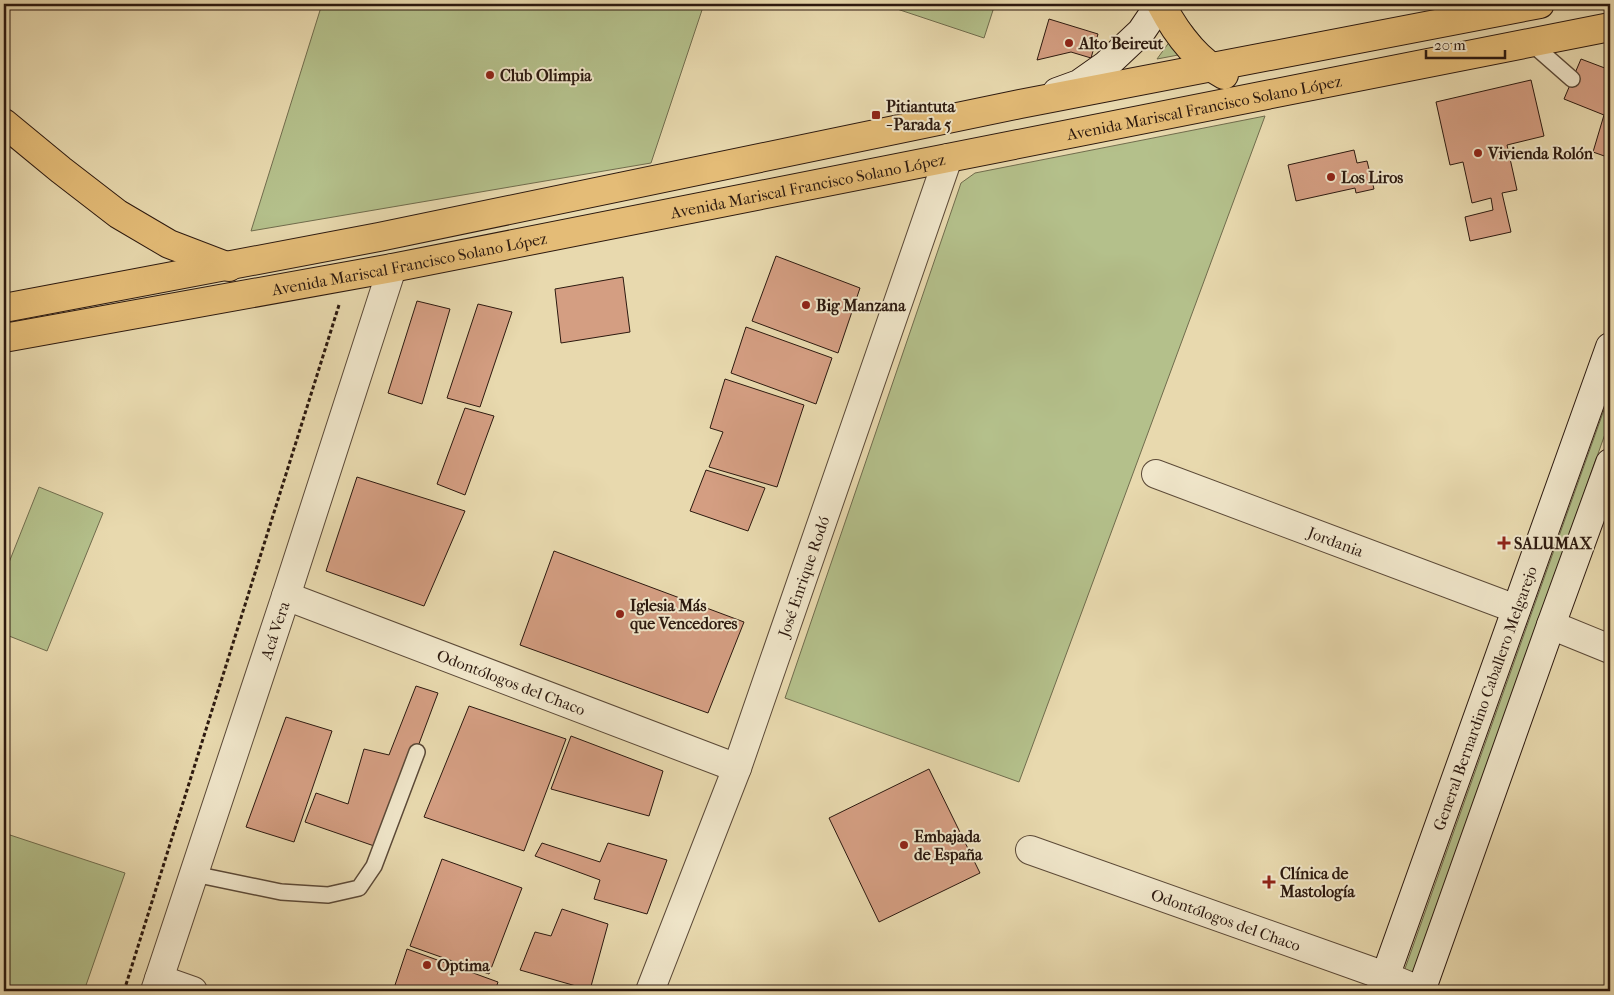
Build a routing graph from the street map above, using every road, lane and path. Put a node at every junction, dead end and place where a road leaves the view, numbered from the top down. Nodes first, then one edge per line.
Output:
1 (1161, 4) edge
2 (1540, 4) edge
3 (1463, 11) edge
4 (1610, 27) edge
5 (1531, 43) junction
6 (1210, 68) junction
7 (1572, 79) dead end
8 (1265, 96) junction
9 (1020, 104) junction
10 (4, 123) edge
11 (948, 158) junction
12 (229, 267) junction
13 (392, 268) junction
14 (339, 302) dead end
15 (4, 308) edge
16 (4, 338) edge
17 (1610, 347) edge
18 (1610, 463) edge
19 (1156, 474) dead end
20 (286, 596) junction
21 (1516, 609) junction
22 (1550, 625) junction
23 (1610, 649) edge
24 (417, 752) dead end
25 (737, 768) junction
26 (1030, 850) dead end
27 (194, 874) junction
28 (1382, 984) edge
29 (157, 985) edge
30 (124, 991) edge
31 (193, 991) edge
32 (650, 991) edge
33 (1421, 991) edge

1 - 6 main road
1 - 9 street
2 - 3 main road, Avenida Mariscal Francisco Solano López
3 - 6 main road, Avenida Mariscal Francisco Solano López
4 - 5 main road, Avenida Mariscal Francisco Solano López
5 - 7 lane
5 - 8 main road, Avenida Mariscal Francisco Solano López
6 - 8 main road
6 - 9 main road, Avenida Mariscal Francisco Solano López
8 - 11 main road, Avenida Mariscal Francisco Solano López
9 - 12 main road, Avenida Mariscal Francisco Solano López
10 - 12 main road
11 - 13 main road, Avenida Mariscal Francisco Solano López
11 - 25 street, José Enrique Rodó
12 - 15 main road, Avenida Mariscal Francisco Solano López
13 - 16 main road, Avenida Mariscal Francisco Solano López
13 - 20 street, Acá Vera
14 - 30 path
17 - 21 street, General Bernardino Caballero Melgarejo
18 - 22 street
19 - 21 street, Jordania
20 - 25 street, Odontólogos del Chaco
20 - 27 street, Acá Vera
21 - 28 street, General Bernardino Caballero Melgarejo
22 - 23 street
22 - 33 street
24 - 27 lane
25 - 32 street, José Enrique Rodó
26 - 28 street, Odontólogos del Chaco
27 - 29 street, Acá Vera
28 - 33 street, Odontólogos del Chaco
29 - 31 street

